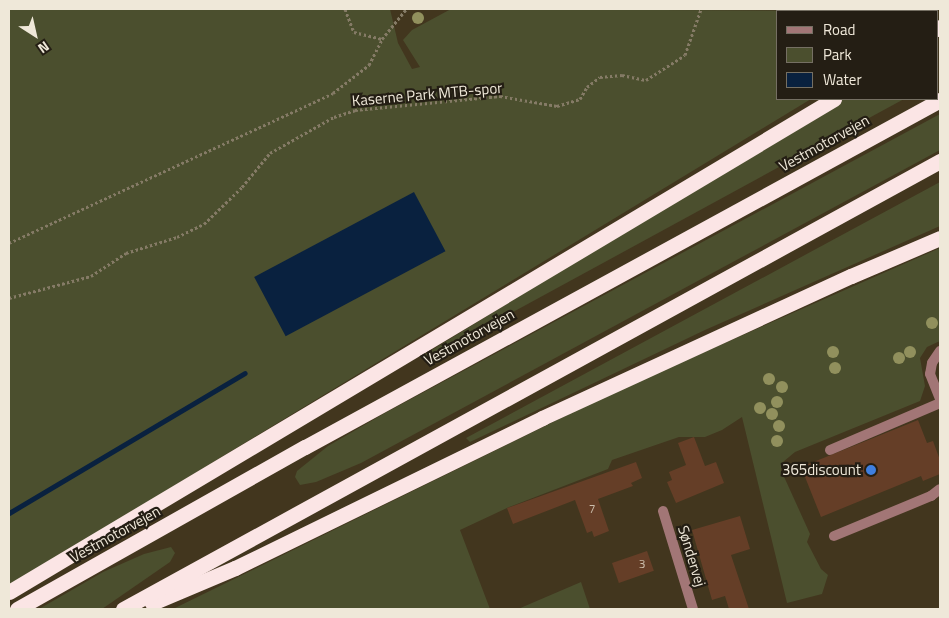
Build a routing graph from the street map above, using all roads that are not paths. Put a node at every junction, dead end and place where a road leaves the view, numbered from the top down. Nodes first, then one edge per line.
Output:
1 (832, 100) edge
2 (940, 100) edge
3 (940, 161) edge
4 (940, 238) edge
5 (940, 351) edge
6 (940, 399) edge
7 (940, 403) edge
8 (830, 450) dead end
9 (940, 488) edge
10 (663, 511) dead end
11 (834, 536) dead end
12 (9, 592) edge
13 (16, 609) edge
14 (123, 609) edge
15 (138, 609) edge
16 (692, 609) edge

1 - 12 highway
2 - 13 highway, Vestmotorvejen
3 - 14 highway
4 - 15 highway
5 - 6 street
7 - 8 street
9 - 11 street
10 - 16 street, Søndervej

